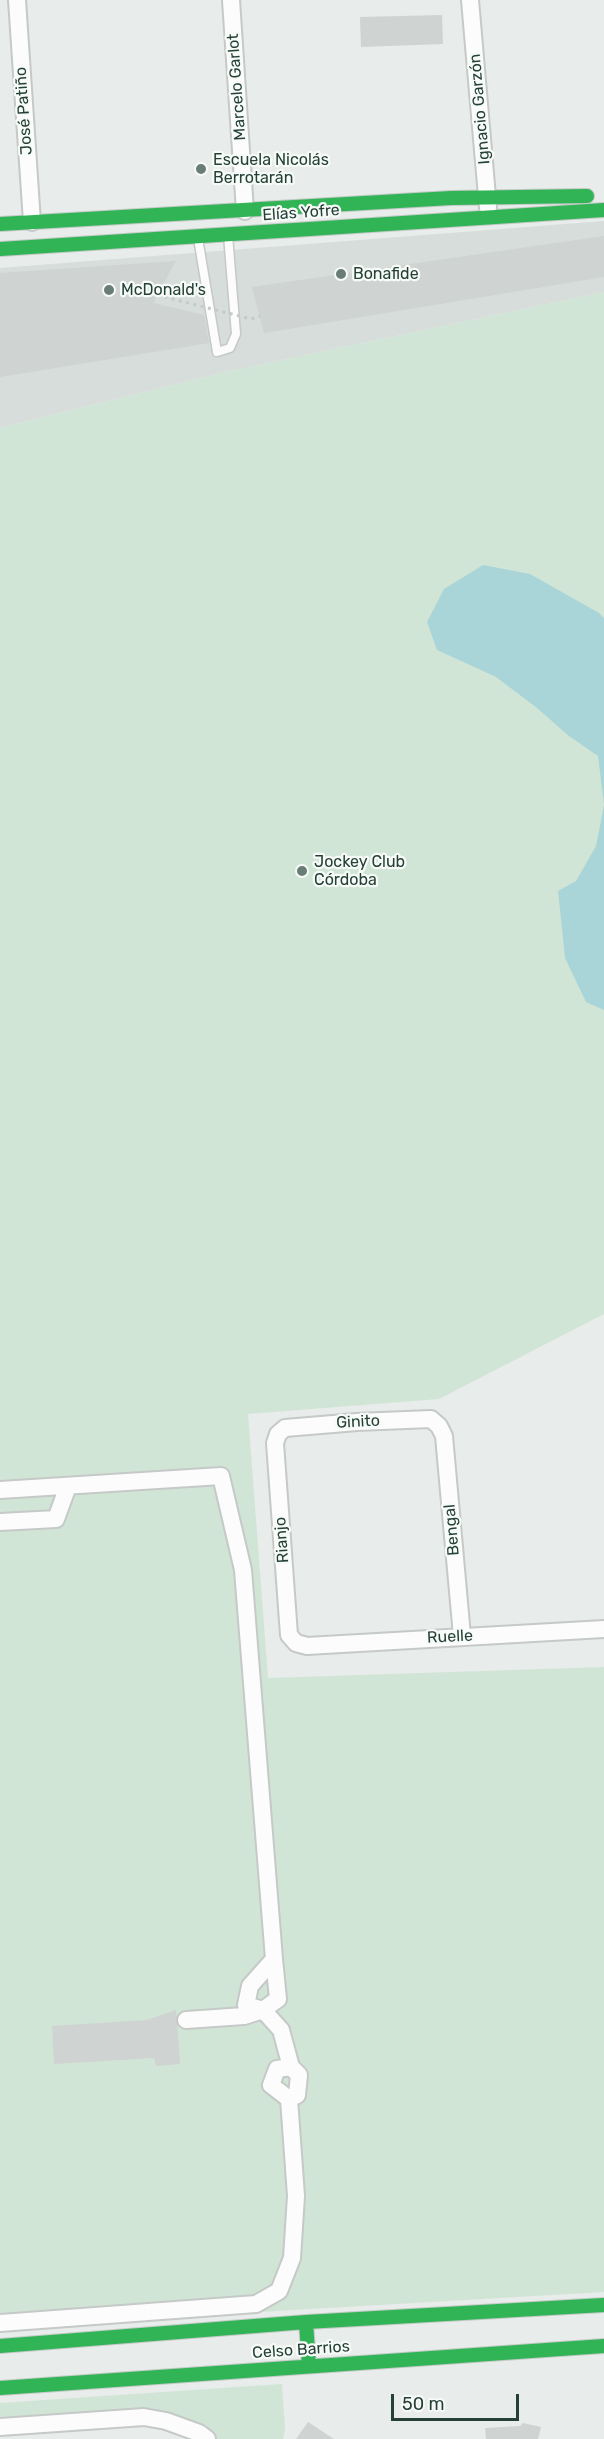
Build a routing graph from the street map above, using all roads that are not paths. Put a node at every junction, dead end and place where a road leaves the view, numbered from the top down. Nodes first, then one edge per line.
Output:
1 (17, 0) edge
2 (231, 0) edge
3 (470, 0) edge
4 (604, 196) edge
5 (487, 197) junction
6 (604, 210) edge
7 (245, 211) junction
8 (489, 218) junction
9 (32, 222) junction
10 (0, 224) edge
11 (228, 234) junction
12 (198, 236) junction
13 (0, 249) edge
14 (439, 1426) joint
15 (278, 1434) joint
16 (68, 1486) junction
17 (0, 1490) edge
18 (0, 1522) edge
19 (604, 1629) edge
20 (462, 1636) junction
21 (296, 1643) joint
22 (274, 1959) junction
23 (263, 2010) junction
24 (186, 2020) dead end
25 (291, 2067) junction
26 (289, 2099) junction
27 (604, 2305) edge
28 (306, 2322) junction
29 (0, 2323) edge
30 (0, 2346) edge
31 (604, 2346) edge
32 (309, 2366) junction
33 (0, 2388) edge
34 (0, 2427) edge
35 (207, 2439) edge

1 - 9 street, José Patiño
2 - 7 street, Marcelo Garlot
3 - 5 street, Ignacio Garzón
4 - 5 main road, Elías Yofre
5 - 7 main road, Elías Yofre
5 - 8 street, Ignacio Garzón
6 - 8 main road, Elías Yofre
7 - 9 main road, Elías Yofre
8 - 11 main road, Elías Yofre
9 - 10 main road, Elías Yofre
11 - 12 main road, Elías Yofre
11 - 12 lane
12 - 13 main road, Elías Yofre
14 - 15 street, Ginito
14 - 20 street, Bengal
15 - 21 street, Rianjo
16 - 17 street
16 - 18 street
16 - 22 street
19 - 20 street, Ruelle
20 - 21 street, Ruelle
22 - 23 street
22 - 23 street
23 - 24 street
23 - 25 street
25 - 26 street
25 - 26 street
26 - 29 street
27 - 28 main road, Celso Barrios
28 - 30 main road, Celso Barrios
28 - 32 main road
31 - 32 main road, Celso Barrios
32 - 33 main road, Celso Barrios
34 - 35 street

